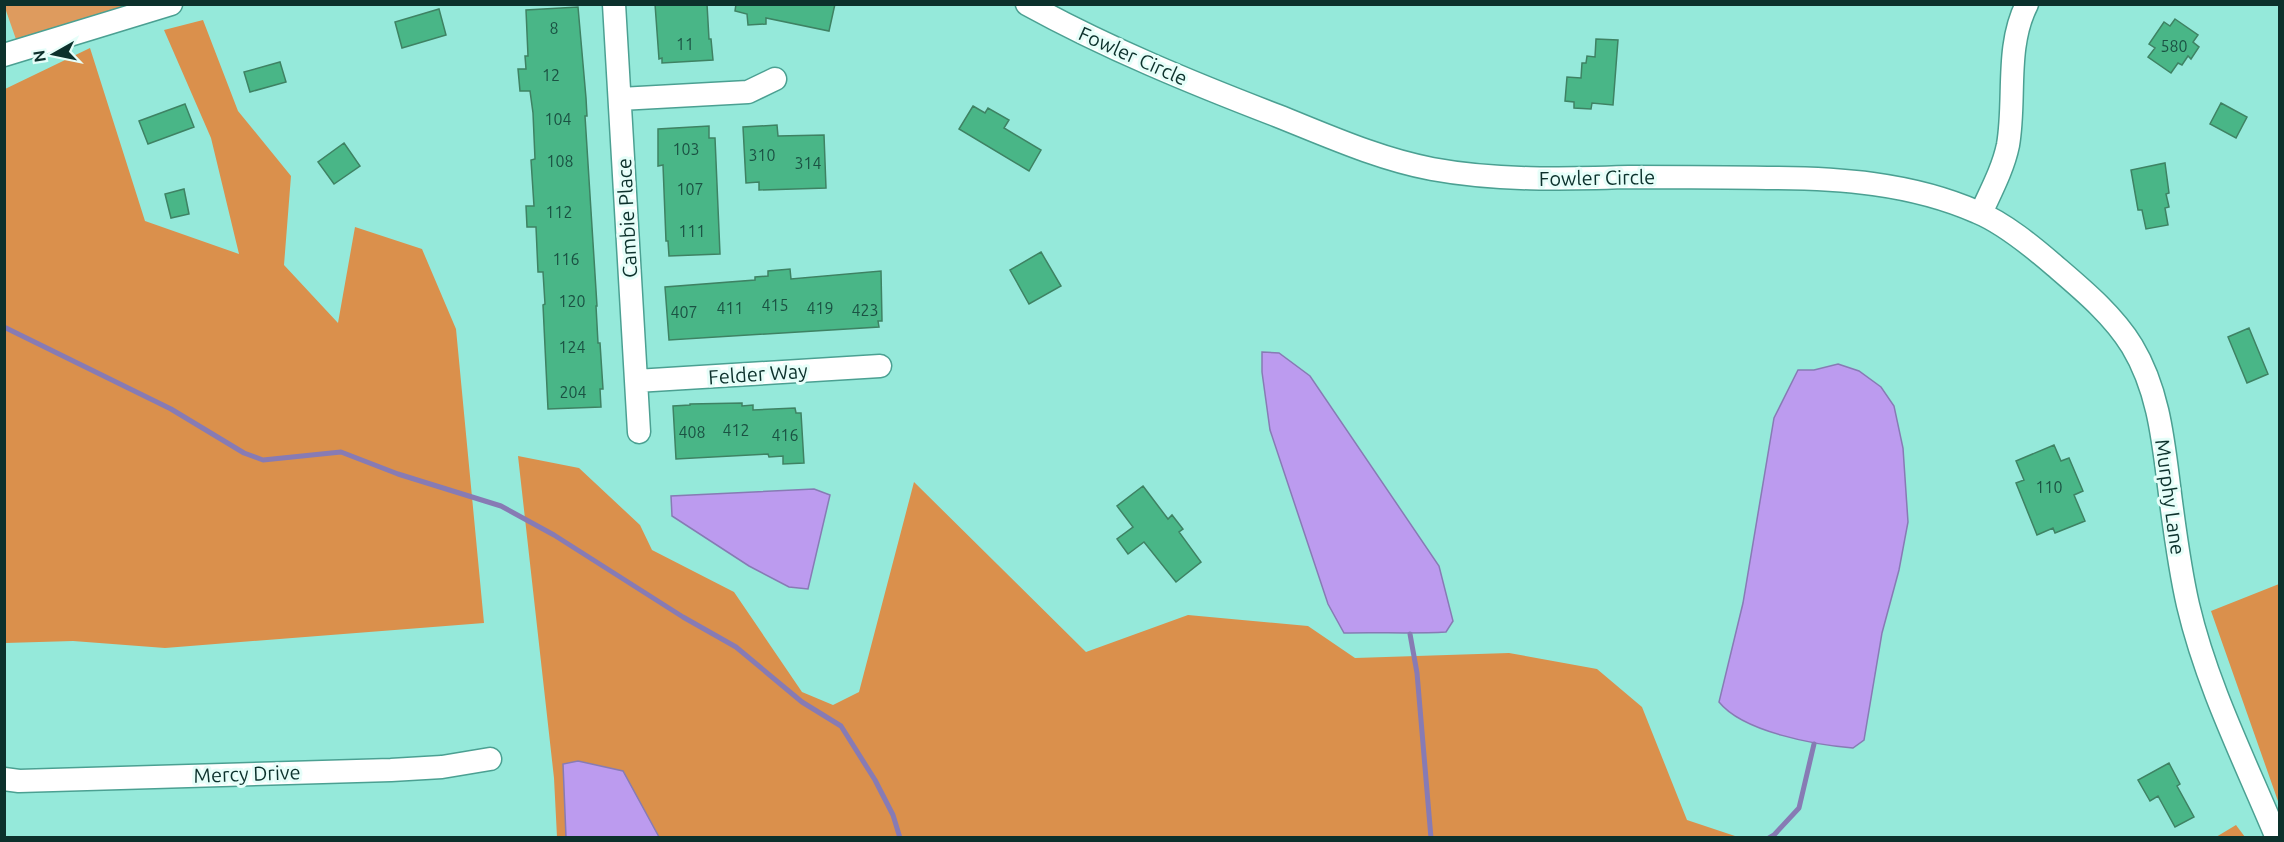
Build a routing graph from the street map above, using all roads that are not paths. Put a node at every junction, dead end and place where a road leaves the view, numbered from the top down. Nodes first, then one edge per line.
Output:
1 (171, 4) edge
2 (614, 4) edge
3 (1027, 4) edge
4 (2027, 4) edge
5 (4, 55) edge
6 (775, 79) dead end
7 (620, 99) junction
8 (1981, 213) junction
9 (880, 366) dead end
10 (636, 381) junction
11 (639, 432) dead end
12 (490, 759) dead end
13 (4, 780) edge
14 (2277, 837) edge

1 - 5 street
2 - 7 street, Cambie Place
3 - 8 street, Fowler Circle
4 - 8 street
6 - 7 street
7 - 10 street, Cambie Place
8 - 14 street, Murphy Lane
9 - 10 street, Felder Way
10 - 11 street, Cambie Place
12 - 13 street, Mercy Drive

